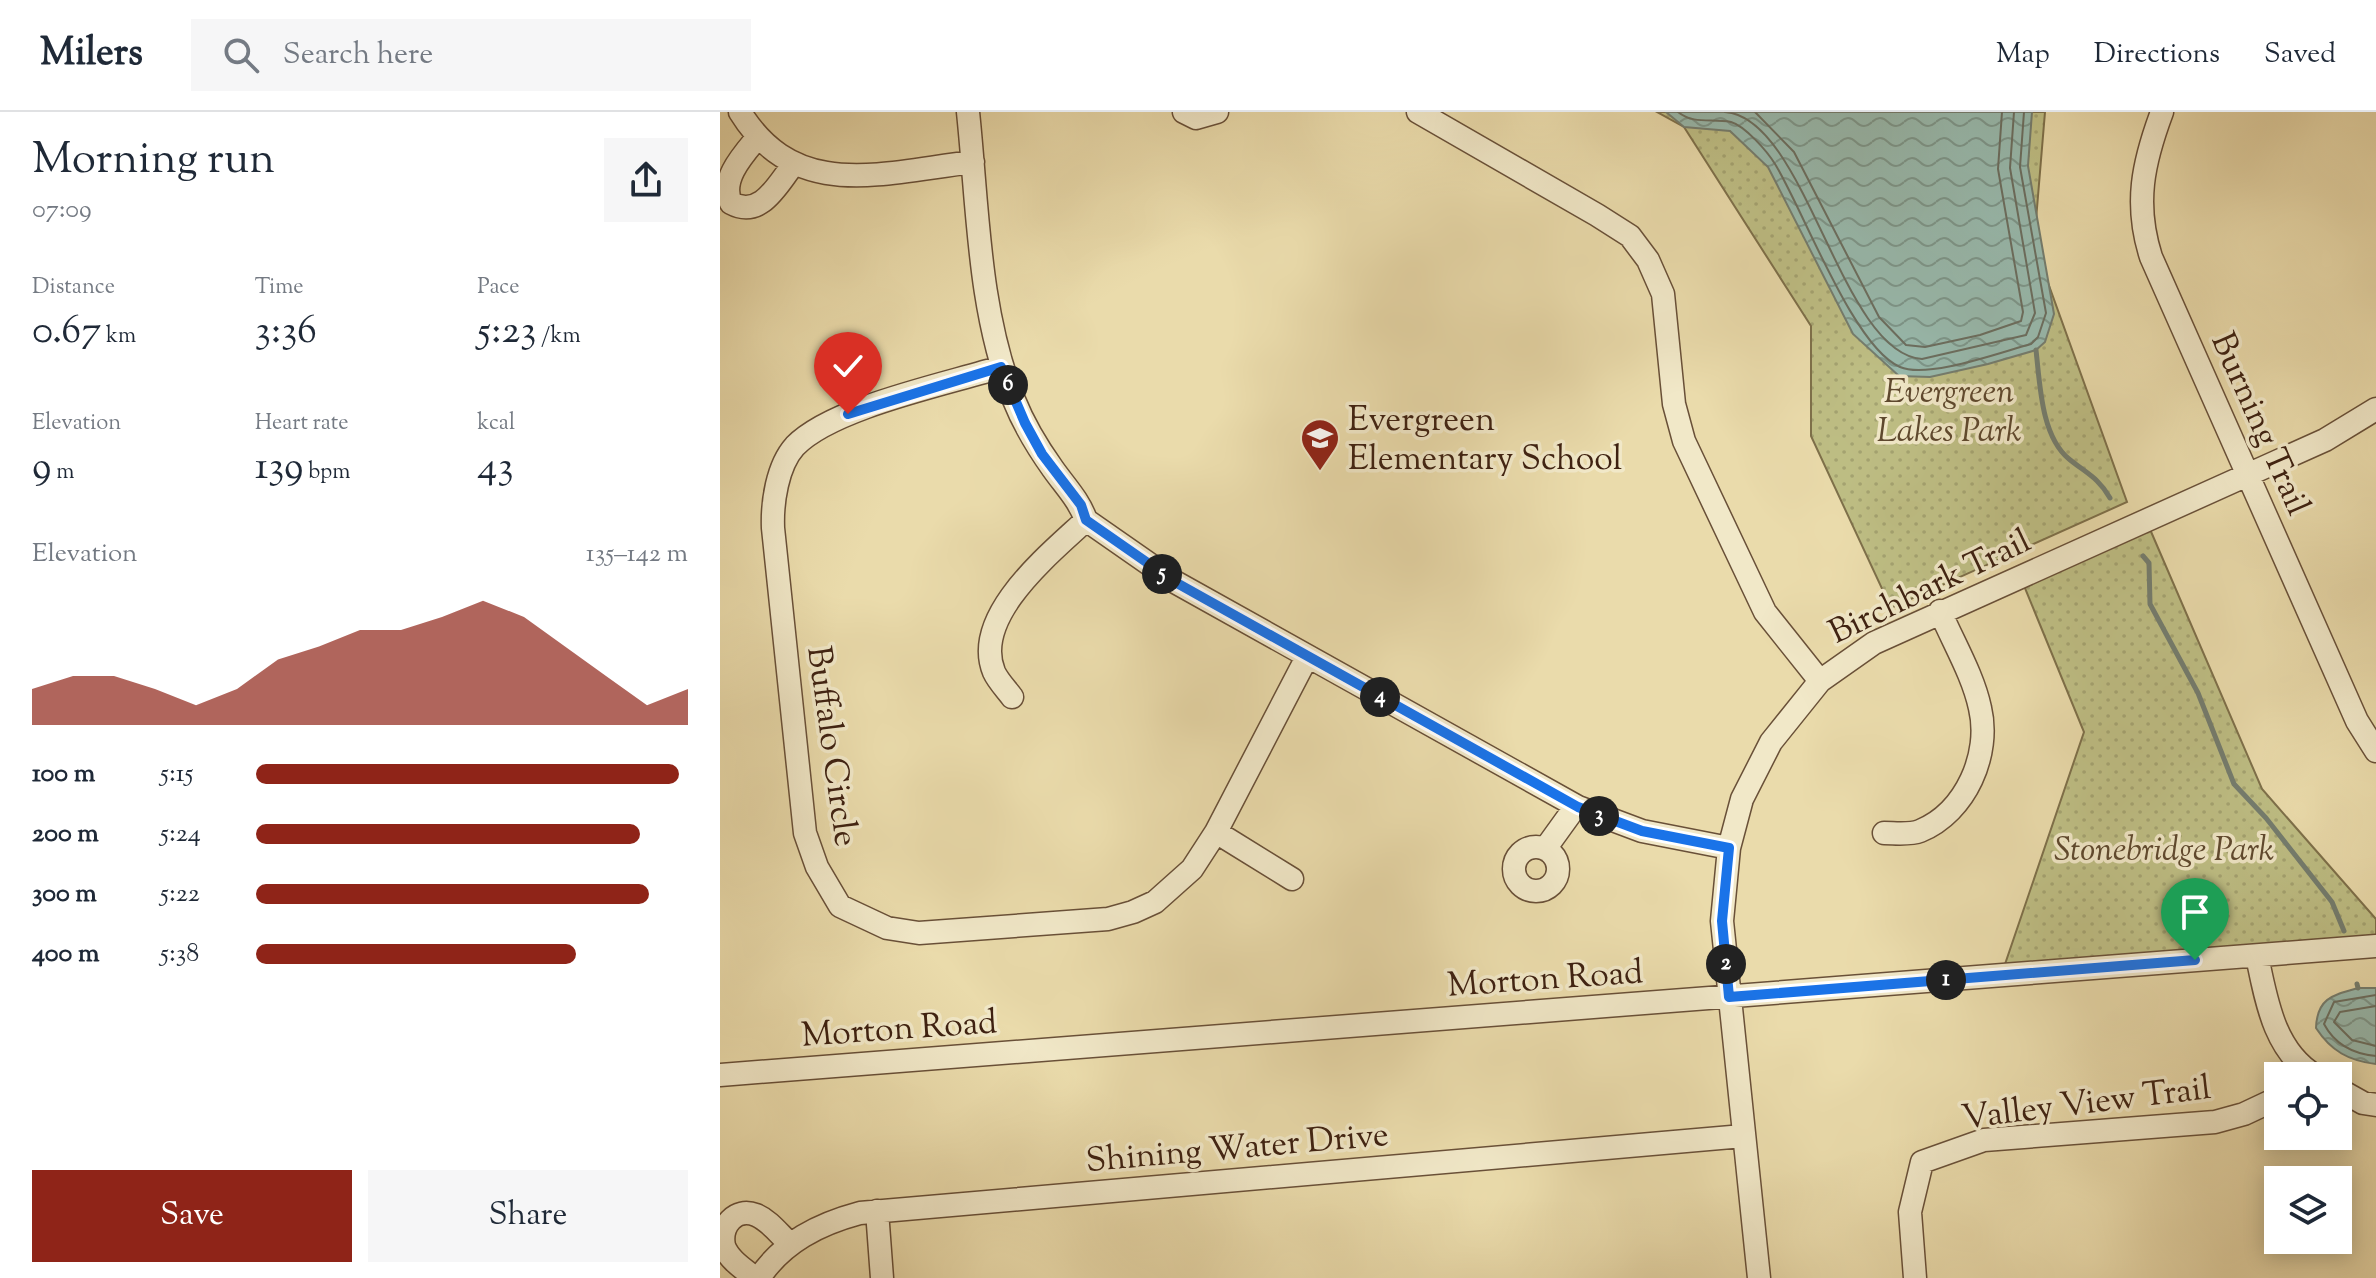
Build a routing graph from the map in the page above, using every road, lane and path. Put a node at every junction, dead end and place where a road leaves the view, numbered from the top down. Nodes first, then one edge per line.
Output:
1 (740, 112) edge
2 (968, 112) edge
3 (1184, 112) edge
4 (1217, 112) edge
5 (1418, 112) edge
6 (2162, 112) edge
7 (757, 138) junction
8 (973, 162) junction
9 (793, 165) junction
10 (1001, 367) junction
11 (2376, 409) edge
12 (2247, 475) junction
13 (1086, 520) junction
14 (1940, 611) junction
15 (1307, 657) junction
16 (1820, 681) junction
17 (1012, 697) dead end
18 (2376, 751) edge
19 (1576, 806) junction
20 (1216, 832) junction
21 (1884, 833) dead end
22 (1729, 848) junction
23 (1545, 849) dead end
24 (1292, 879) dead end
25 (2376, 946) edge
26 (2257, 956) junction
27 (1729, 997) junction
28 (2299, 1062) edge
29 (720, 1075) edge
30 (2352, 1097) edge
31 (2264, 1105) edge
32 (2376, 1105) edge
33 (1743, 1136) junction
34 (877, 1211) junction
35 (790, 1244) junction
36 (757, 1278) edge
37 (882, 1278) edge
38 (1759, 1278) edge
39 (1915, 1278) edge

1 - 7 street
2 - 8 street
3 - 4 street
5 - 16 street
6 - 12 street, Burning Trail
7 - 9 street
7 - 9 street
8 - 9 street
8 - 10 street
10 - 13 street
10 - 20 street, Buffalo Circle
11 - 12 street, Birchbark Trail
12 - 14 street, Birchbark Trail
12 - 18 street, Burning Trail
13 - 15 street
13 - 17 street
14 - 16 street, Birchbark Trail
14 - 21 street
15 - 19 street
15 - 20 street, Buffalo Circle
16 - 22 street, Birchbark Trail
19 - 22 street
19 - 23 street
20 - 24 street
22 - 27 street, Birchbark Trail
25 - 26 street, Morton Road
26 - 27 street, Morton Road
26 - 28 street
27 - 29 street, Morton Road
27 - 33 street, Birchbark Trail
30 - 32 street
31 - 39 street, Valley View Trail
33 - 34 street, Shining Water Drive
33 - 38 street, Birchbark Trail
34 - 35 street, Shining Water Drive
34 - 37 street
35 - 36 street, Shining Water Drive
35 - 36 street

